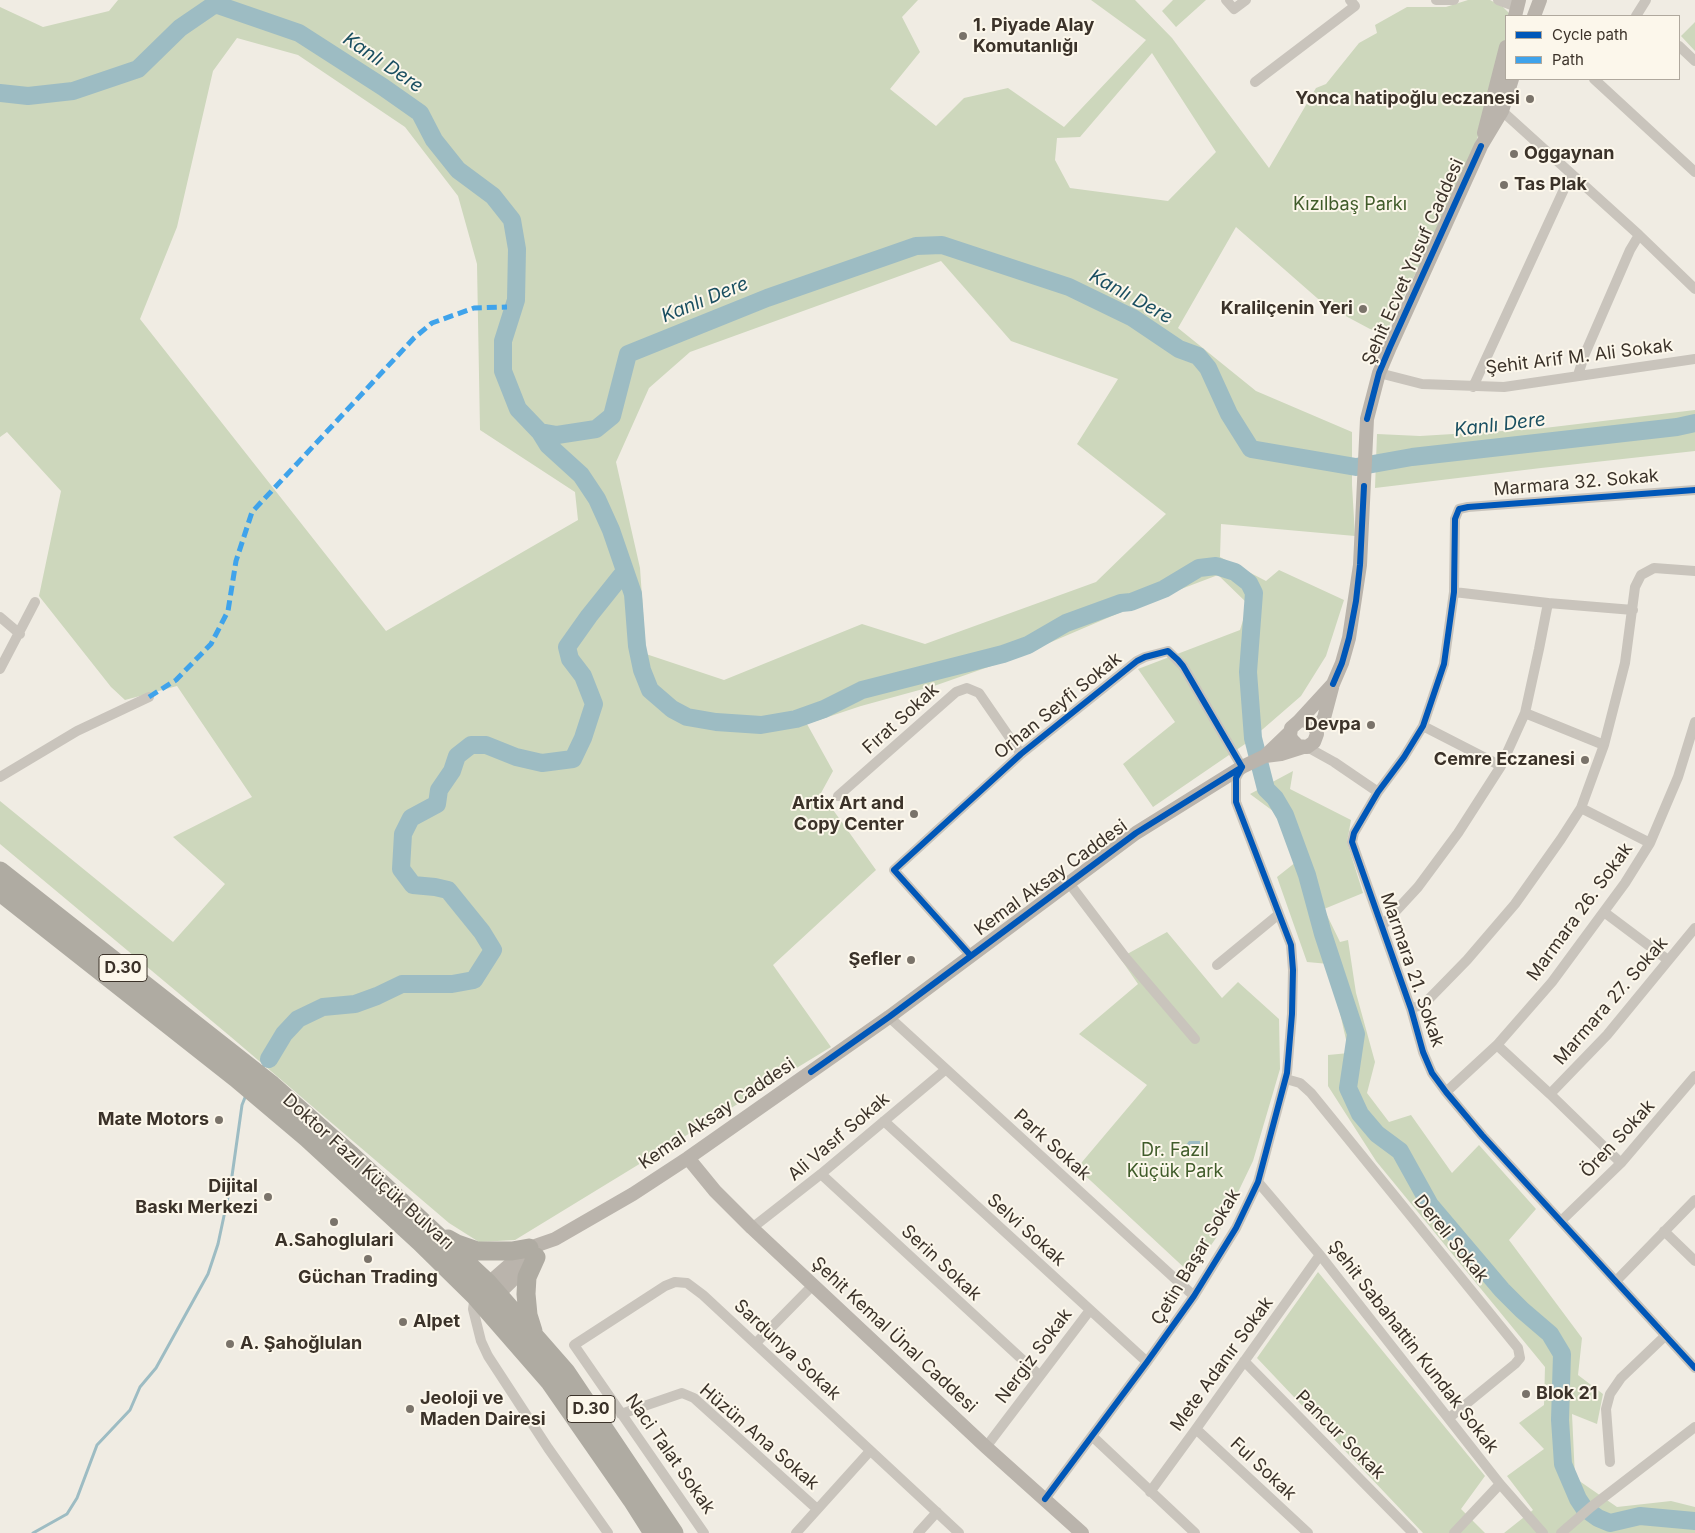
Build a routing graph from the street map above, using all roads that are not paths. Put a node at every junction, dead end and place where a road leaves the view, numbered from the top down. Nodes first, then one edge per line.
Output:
1 (1226, 0) edge
2 (1246, 0) edge
3 (1350, 0) edge
4 (1436, 0) edge
5 (1454, 0) edge
6 (1498, 0) edge
7 (1646, 0) edge
8 (1517, 8) edge
9 (1641, 14) edge
10 (1680, 47) edge
11 (1505, 51) edge
12 (1695, 61) edge
13 (1512, 80) edge
14 (1598, 80) edge
15 (1255, 82) dead end
16 (1502, 111) junction
17 (1481, 146) junction
18 (1695, 172) edge
19 (1571, 174) junction
20 (1639, 234) junction
21 (1695, 289) edge
22 (1695, 359) edge
23 (1379, 373) junction
24 (1578, 375) junction
25 (1473, 387) junction
26 (1695, 490) edge
27 (1459, 509) joint
28 (1695, 572) edge
29 (1454, 592) junction
30 (35, 602) dead end
31 (1548, 603) junction
32 (1633, 610) junction
33 (0, 617) edge
34 (20, 634) junction
35 (0, 669) edge
36 (1333, 684) junction
37 (149, 697) dead end
38 (1525, 713) junction
39 (1695, 722) edge
40 (1294, 726) junction
41 (1423, 726) junction
42 (1317, 732) junction
43 (1693, 737) edge
44 (1604, 745) junction
45 (1305, 747) junction
46 (1021, 754) junction
47 (1265, 756) junction
48 (1334, 762) junction
49 (1501, 766) junction
50 (1242, 767) junction
51 (0, 777) edge
52 (1378, 792) junction
53 (838, 796) dead end
54 (1581, 808) junction
55 (1650, 843) junction
56 (0, 871) edge
57 (1069, 883) junction
58 (0, 892) edge
59 (1604, 912) junction
60 (1280, 914) junction
61 (1382, 926) junction
62 (1695, 928) edge
63 (971, 956) junction
64 (1668, 960) junction
65 (1217, 965) dead end
66 (1411, 1009) junction
67 (889, 1016) junction
68 (1195, 1039) dead end
69 (1496, 1045) junction
70 (945, 1070) junction
71 (242, 1071) junction
72 (1695, 1076) edge
73 (1286, 1079) junction
74 (1446, 1092) junction
75 (268, 1093) junction
76 (1550, 1094) junction
77 (884, 1121) junction
78 (688, 1158) junction
79 (1621, 1164) junction
80 (821, 1174) junction
81 (1258, 1182) junction
82 (1695, 1200) edge
83 (1561, 1221) junction
84 (752, 1228) junction
85 (432, 1229) junction
86 (1664, 1231) junction
87 (532, 1253) junction
88 (1320, 1255) junction
89 (1695, 1261) edge
90 (1616, 1281) junction
91 (813, 1286) junction
92 (493, 1288) junction
93 (1194, 1296) junction
94 (480, 1301) junction
95 (1090, 1310) junction
96 (534, 1334) junction
97 (1665, 1336) junction
98 (756, 1343) junction
99 (574, 1345) joint
100 (1244, 1361) junction
101 (1148, 1362) junction
102 (1695, 1368) edge
103 (1039, 1375) junction
104 (621, 1414) junction
105 (1449, 1418) junction
106 (1695, 1428) edge
107 (1196, 1429) junction
108 (1092, 1436) junction
109 (986, 1447) junction
110 (870, 1451) junction
111 (1610, 1462) dead end
112 (1500, 1484) junction
113 (1150, 1492) junction
114 (1045, 1499) junction
115 (817, 1510) junction
116 (937, 1512) junction
117 (608, 1533) edge
118 (653, 1533) edge
119 (674, 1533) edge
120 (704, 1533) edge
121 (796, 1533) edge
122 (918, 1533) edge
123 (959, 1533) edge
124 (1082, 1533) edge
125 (1195, 1533) edge
126 (1308, 1533) edge
127 (1414, 1533) edge
128 (1454, 1533) edge
129 (1543, 1533) edge
130 (1561, 1533) edge

1 - 2 street
3 - 15 street
4 - 5 street
6 - 8 street
7 - 9 street
10 - 12 street
11 - 17 main road, Şehit Ecvet Yusuf Caddesi
13 - 16 main road, Şehit Ecvet Yusuf Caddesi
14 - 18 street
16 - 17 main road, Şehit Ecvet Yusuf Caddesi
16 - 19 street
17 - 23 main road, Şehit Ecvet Yusuf Caddesi
19 - 20 street
19 - 25 street
20 - 21 street
20 - 24 street
22 - 24 street, Şehit Arif M. Ali Sokak
23 - 25 street, Şehit Arif M. Ali Sokak
23 - 36 main road, Şehit Ecvet Yusuf Caddesi
24 - 25 street, Şehit Arif M. Ali Sokak
26 - 27 street, Marmara 32. Sokak
27 - 29 street, Marmara 21. Sokak
28 - 32 street
29 - 31 street
29 - 41 street, Marmara 21. Sokak
30 - 34 street
31 - 32 street
31 - 38 street
32 - 44 street
33 - 34 street
34 - 35 street
36 - 40 main road, Kemal Aksay Caddesi
36 - 42 main road
37 - 51 street
38 - 44 street
38 - 49 street
39 - 43 street, Marmara 26. Sokak
40 - 42 main road
40 - 45 main road
40 - 47 main road, Kemal Aksay Caddesi
41 - 49 street
41 - 52 street, Marmara 21. Sokak
42 - 45 main road
42 - 48 street
43 - 55 street, Marmara 26. Sokak
44 - 54 street
45 - 47 main road, Kemal Aksay Caddesi
45 - 48 street
46 - 50 street, Orhan Seyfi Sokak
46 - 53 street, Fırat Sokak
46 - 63 street, Orhan Seyfi Sokak
47 - 50 main road, Kemal Aksay Caddesi
48 - 52 street
49 - 61 street
50 - 57 main road, Kemal Aksay Caddesi
50 - 60 street, Çetin Başar Sokak
52 - 61 street, Marmara 21. Sokak
54 - 55 street
54 - 66 street
55 - 59 street, Marmara 26. Sokak
56 - 71 highway, Doktor Fazıl Küçük Bulvarı / D.30
57 - 63 main road, Kemal Aksay Caddesi
57 - 68 street
58 - 71 highway, Doktor Fazıl Küçük Bulvarı / D.30
59 - 64 street
59 - 69 street, Marmara 26. Sokak
60 - 65 street
60 - 73 street, Çetin Başar Sokak
61 - 66 street, Marmara 21. Sokak
62 - 64 street, Marmara 27. Sokak
63 - 67 main road, Kemal Aksay Caddesi
64 - 76 street, Marmara 27. Sokak
66 - 74 street, Marmara 21. Sokak
67 - 70 street, Park Sokak
67 - 78 main road, Kemal Aksay Caddesi
69 - 74 street, Marmara 26. Sokak
69 - 76 street
70 - 77 street, Ali Vasıf Sokak
70 - 93 street, Park Sokak
71 - 75 highway, Doktor Fazıl Küçük Bulvarı / D.30
72 - 79 street, Ören Sokak
73 - 81 street, Çetin Başar Sokak
73 - 105 street, Dereli Sokak
74 - 83 street, Marmara 21. Sokak
75 - 85 highway, Doktor Fazıl Küçük Bulvarı / D.30
75 - 94 highway, Doktor Fazıl Küçük Bulvarı / D.30
76 - 79 street
77 - 80 street, Ali Vasıf Sokak
77 - 95 street, Selvi Sokak
78 - 84 main road, Şehit Kemal Ünal Caddesi
78 - 87 main road, Kemal Aksay Caddesi
79 - 83 street, Ören Sokak
80 - 84 street, Ali Vasıf Sokak
80 - 103 street, Serin Sokak
81 - 88 street, Şehit Sabahattin Kundak Sokak
81 - 93 street, Çetin Başar Sokak
82 - 86 street
83 - 90 street, Marmara 21. Sokak
84 - 91 main road, Şehit Kemal Ünal Caddesi
85 - 87 highway
85 - 92 highway, Doktor Fazıl Küçük Bulvarı / D.30
86 - 89 street
86 - 90 street
87 - 92 main road, Kemal Aksay Caddesi
87 - 96 highway
88 - 100 street, Mete Adanır Sokak
88 - 105 street, Şehit Sabahattin Kundak Sokak
90 - 97 street, Marmara 21. Sokak
91 - 98 street
91 - 109 main road, Şehit Kemal Ünal Caddesi
92 - 94 main road, Kemal Aksay Caddesi
92 - 96 highway, Doktor Fazıl Küçük Bulvarı / D.30
93 - 101 street, Çetin Başar Sokak
94 - 117 street
94 - 118 highway, Doktor Fazıl Küçük Bulvarı / D.30
95 - 101 street, Selvi Sokak
95 - 103 street, Nergiz Sokak
96 - 119 highway, Doktor Fazıl Küçük Bulvarı / D.30
97 - 102 street, Marmara 21. Sokak
97 - 111 street
98 - 99 street, Sardunya Sokak
98 - 110 street, Sardunya Sokak
99 - 104 street, Naci Talat Sokak
100 - 107 street, Mete Adanır Sokak
100 - 127 street, Pancur Sokak
101 - 108 street, Çetin Başar Sokak
103 - 109 street, Nergiz Sokak
104 - 115 street, Hüzün Ana Sokak
104 - 120 street, Naci Talat Sokak
105 - 112 street, Şehit Sabahattin Kundak Sokak
106 - 130 street
107 - 113 street, Mete Adanır Sokak
107 - 126 street, Ful Sokak
108 - 113 street
108 - 114 street, Çetin Başar Sokak
109 - 114 main road, Şehit Kemal Ünal Caddesi
110 - 115 street
110 - 116 street, Sardunya Sokak
112 - 128 street
112 - 129 street, Şehit Sabahattin Kundak Sokak
113 - 125 street
114 - 124 main road, Şehit Kemal Ünal Caddesi
115 - 121 street
116 - 122 street
116 - 123 street, Sardunya Sokak

